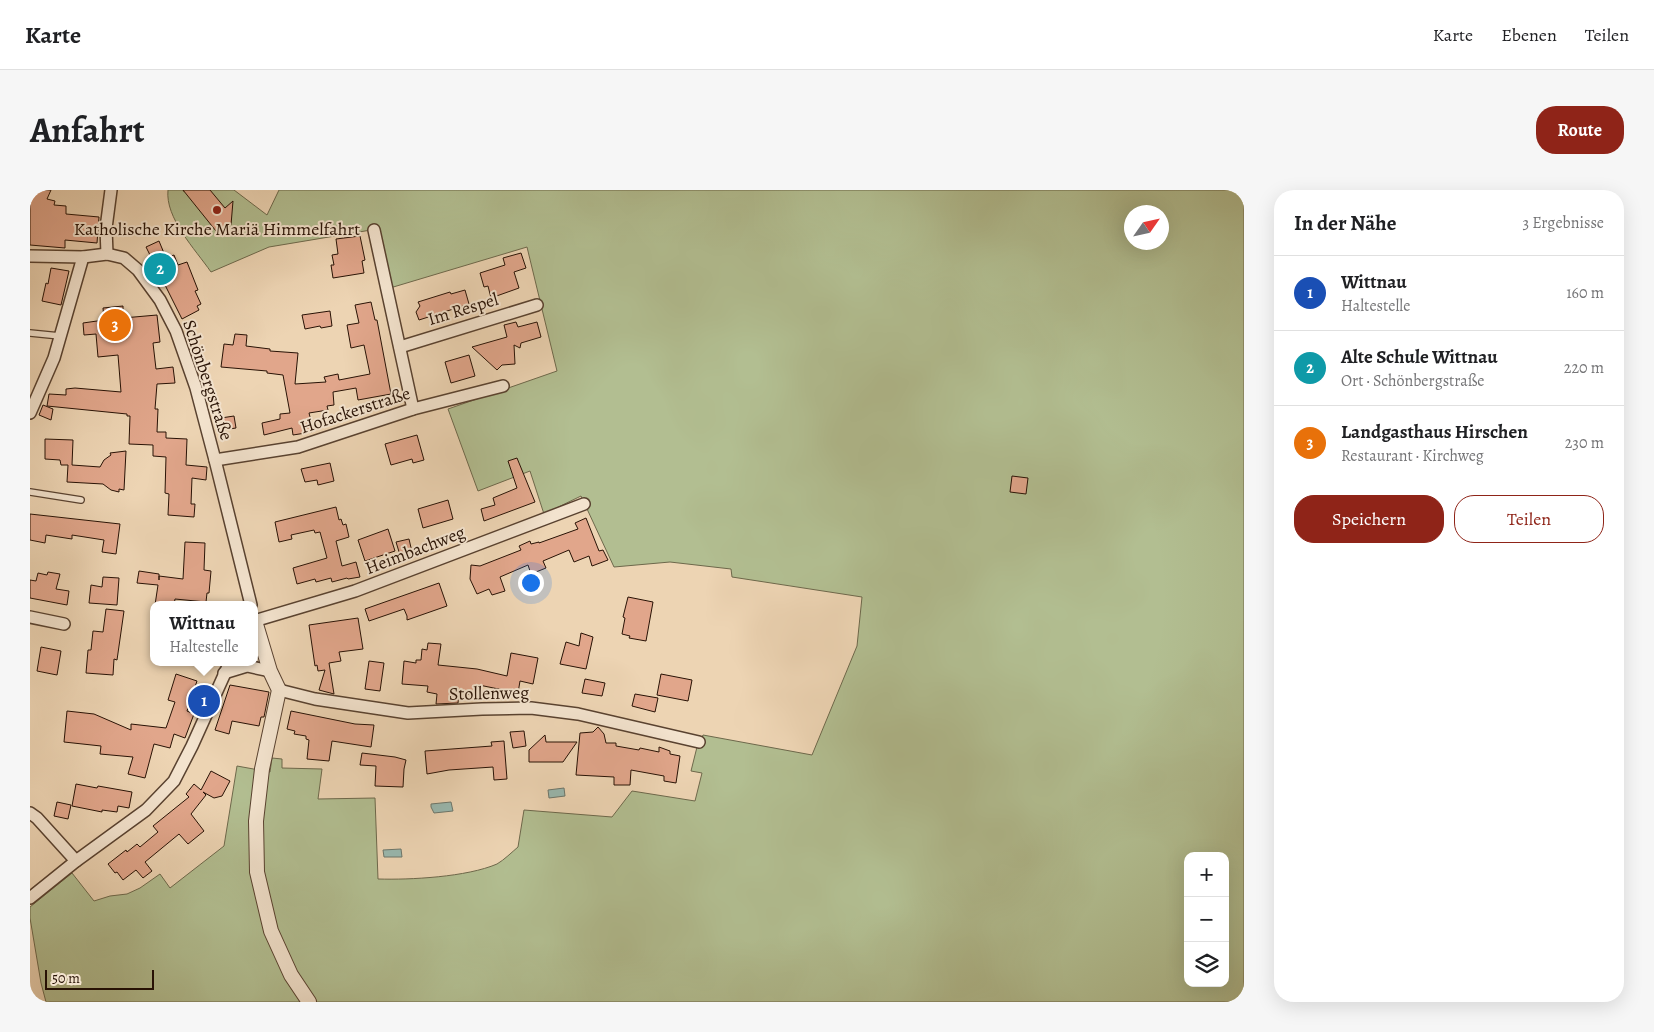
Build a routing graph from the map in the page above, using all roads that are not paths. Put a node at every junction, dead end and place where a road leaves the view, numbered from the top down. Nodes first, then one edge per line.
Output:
1 (111, 190) edge
2 (374, 230) dead end
3 (107, 254) junction
4 (30, 256) edge
5 (83, 257) junction
6 (537, 305) dead end
7 (30, 333) edge
8 (61, 336) junction
9 (400, 347) junction
10 (504, 386) dead end
11 (413, 409) junction
12 (30, 413) edge
13 (215, 460) junction
14 (30, 492) edge
15 (81, 500) dead end
16 (584, 504) dead end
17 (250, 601) edge
18 (30, 617) edge
19 (258, 618) edge
20 (64, 624) dead end
21 (258, 632) edge
22 (227, 668) edge
23 (270, 671) junction
24 (279, 690) junction
25 (699, 742) dead end
26 (30, 813) edge
27 (76, 861) junction
28 (30, 898) edge
29 (309, 1002) edge

1 - 3 street
2 - 9 street
3 - 5 street
3 - 13 street, Schönbergstraße
4 - 5 street
5 - 8 street
6 - 9 street, Im Respel
7 - 8 lane
8 - 12 street
9 - 11 street
10 - 11 street, Hofackerstraße
11 - 13 street, Hofackerstraße
13 - 17 street, Schönbergstraße
14 - 15 lane
16 - 19 street, Heimbachweg
18 - 20 street
21 - 23 street
22 - 23 street
22 - 27 street
23 - 24 street
24 - 25 street, Stollenweg
24 - 29 street
26 - 27 street
27 - 28 street

